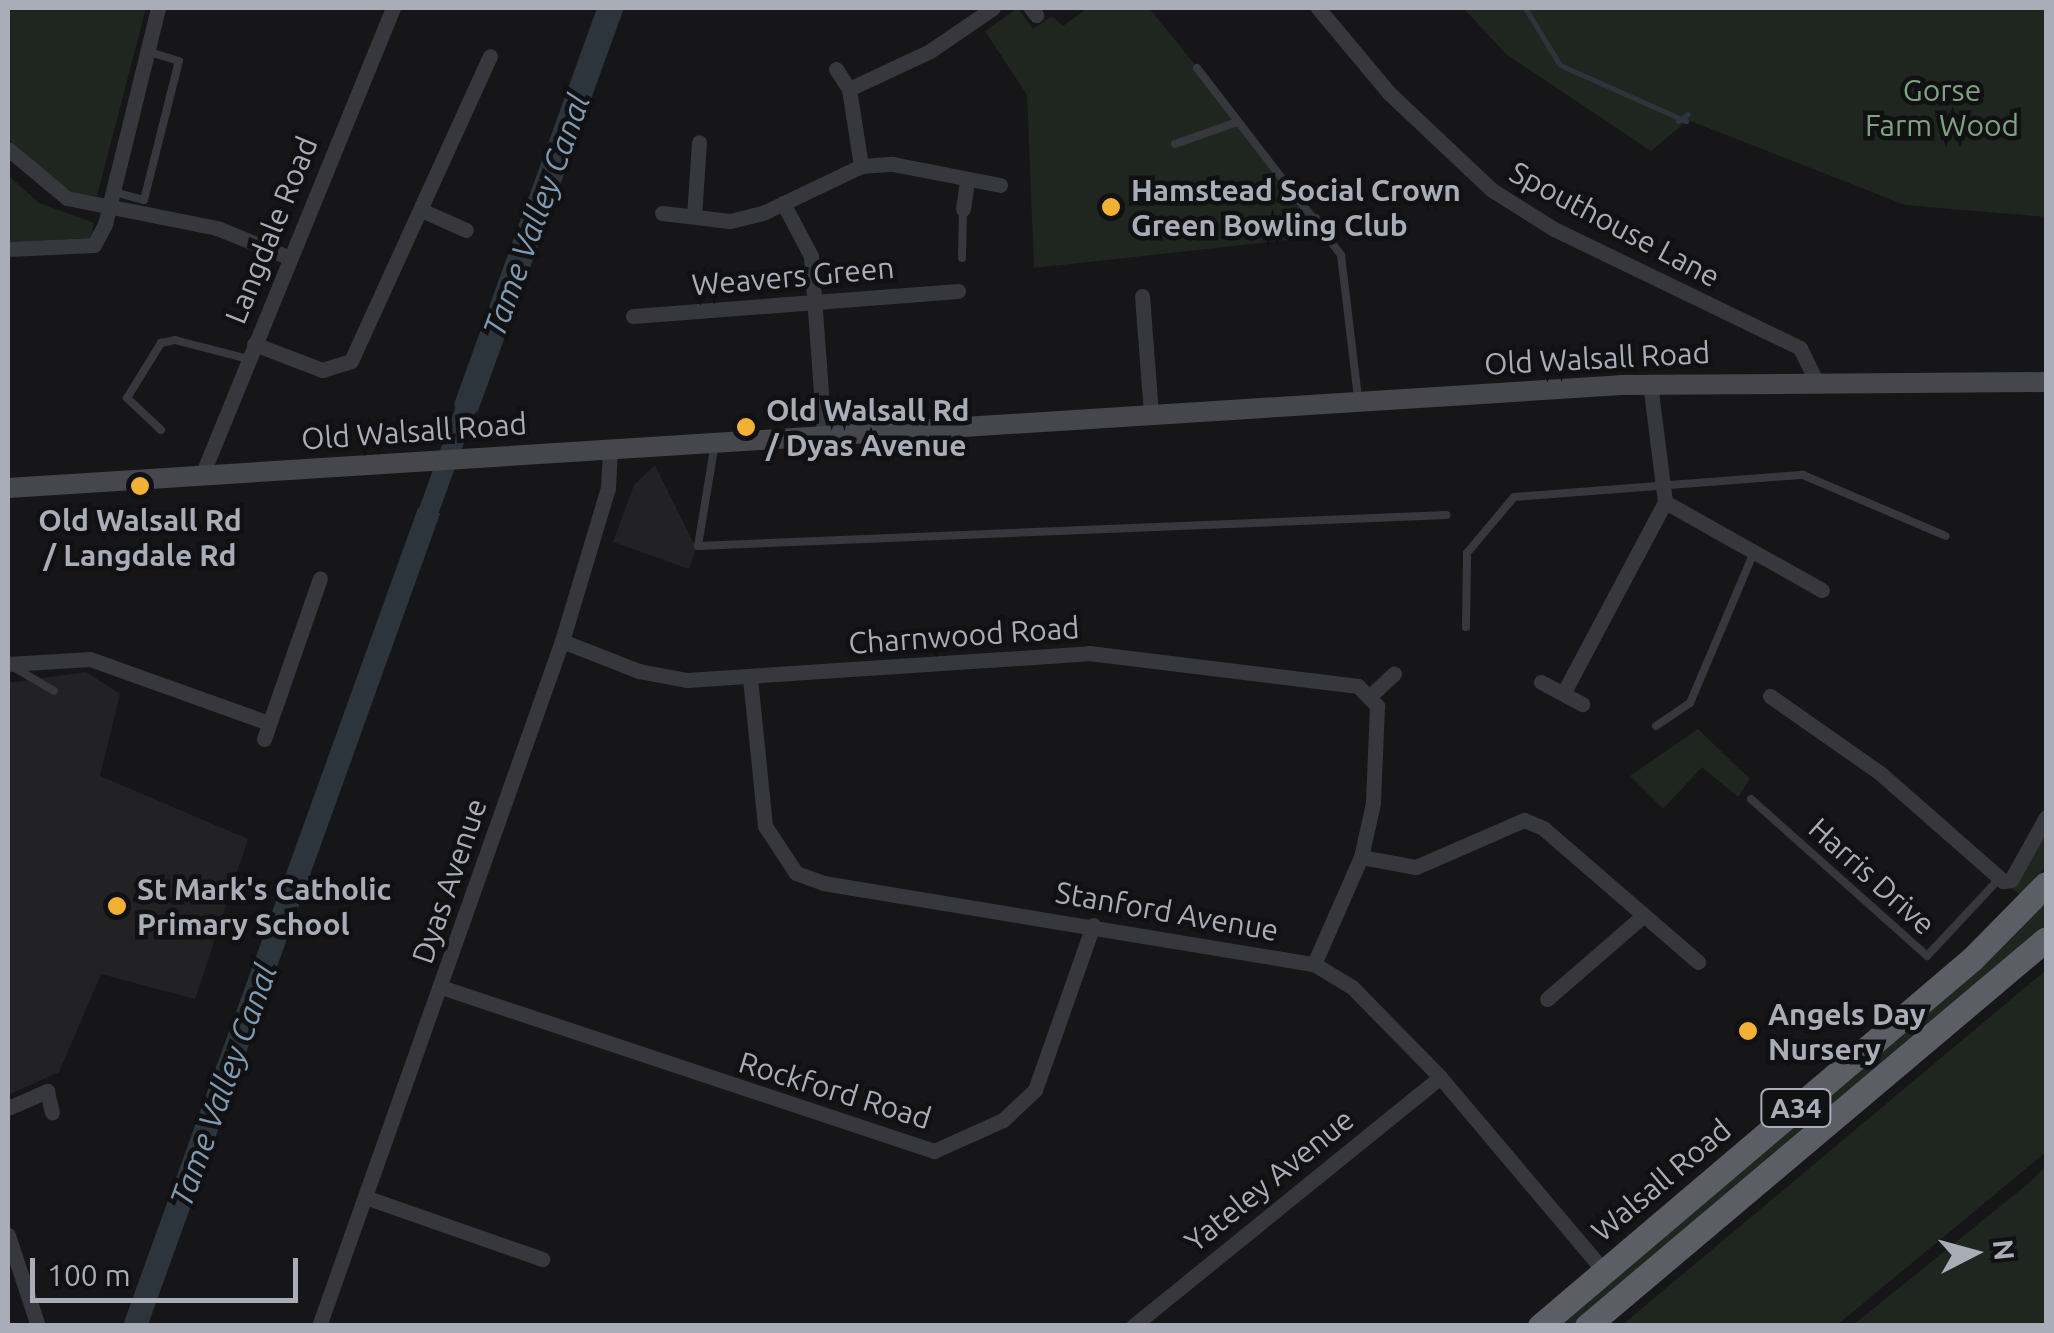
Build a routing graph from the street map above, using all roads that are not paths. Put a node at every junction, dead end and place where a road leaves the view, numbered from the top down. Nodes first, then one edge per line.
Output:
1 (158, 8) edge
2 (392, 8) edge
3 (993, 8) edge
4 (1318, 8) edge
5 (150, 52) junction
6 (481, 64) dead end
7 (1197, 68) dead end
8 (836, 69) dead end
9 (849, 89) junction
10 (1237, 122) junction
11 (700, 142) dead end
12 (1175, 144) dead end
13 (8, 149) edge
14 (860, 166) junction
15 (967, 182) junction
16 (1000, 185) dead end
17 (110, 200) junction
18 (783, 202) junction
19 (963, 209) joint
20 (420, 210) junction
21 (662, 212) dead end
22 (694, 216) junction
23 (1316, 218) junction
24 (1274, 228) dead end
25 (466, 230) dead end
26 (8, 249) edge
27 (288, 257) junction
28 (962, 258) dead end
29 (958, 291) dead end
30 (1142, 296) dead end
31 (814, 301) junction
32 (633, 316) dead end
33 (251, 352) junction
34 (1815, 379) junction
35 (2046, 382) edge
36 (1650, 384) junction
37 (1358, 401) junction
38 (1151, 413) junction
39 (161, 430) dead end
40 (824, 436) junction
41 (716, 443) junction
42 (610, 450) junction
43 (202, 475) junction
44 (1662, 483) junction
45 (8, 488) edge
46 (1665, 502) junction
47 (1446, 515) dead end
48 (1946, 536) dead end
49 (1754, 552) junction
50 (320, 578) dead end
51 (1822, 590) dead end
52 (1466, 627) dead end
53 (562, 641) junction
54 (8, 664) edge
55 (1394, 674) dead end
56 (750, 678) junction
57 (1542, 682) dead end
58 (54, 691) dead end
59 (1564, 692) junction
60 (1370, 696) junction
61 (1770, 696) dead end
62 (1582, 704) dead end
63 (1656, 726) dead end
64 (1751, 799) dead end
65 (2046, 817) edge
66 (1361, 857) junction
67 (1999, 879) junction
68 (2046, 884) edge
69 (1644, 915) junction
70 (1093, 925) junction
71 (2046, 939) edge
72 (1698, 962) dead end
73 (1314, 964) junction
74 (441, 987) junction
75 (1547, 999) dead end
76 (1440, 1077) junction
77 (8, 1108) edge
78 (52, 1112) dead end
79 (365, 1196) junction
80 (8, 1236) edge
81 (18, 1258) junction
82 (542, 1259) dead end
83 (1604, 1271) junction
84 (8, 1276) edge
85 (38, 1326) edge
86 (320, 1326) edge
87 (1133, 1326) edge
88 (1540, 1326) edge
89 (1587, 1326) edge

1 - 5 street
2 - 27 street, Langdale Road
3 - 9 street
4 - 34 street, Spouthouse Lane
5 - 17 street
5 - 17 lane
6 - 20 street
7 - 10 lane
8 - 9 street
9 - 14 street
10 - 12 lane
10 - 23 lane
11 - 22 street
13 - 17 street
14 - 15 street
14 - 18 street
15 - 16 street
15 - 19 street
17 - 26 street
17 - 27 street
18 - 22 street
18 - 31 street
19 - 28 lane
20 - 25 street
20 - 33 street
21 - 22 street
23 - 24 lane
23 - 37 lane
27 - 33 street, Langdale Road
29 - 31 street, Weavers Green
30 - 38 street
31 - 32 street, Weavers Green
31 - 40 street
33 - 39 lane
33 - 43 street, Langdale Road
34 - 35 main road, Old Walsall Road
34 - 36 main road, Old Walsall Road
36 - 37 main road, Old Walsall Road
36 - 44 street
37 - 38 main road, Old Walsall Road
38 - 40 main road, Old Walsall Road
40 - 41 main road, Old Walsall Road
41 - 42 main road, Old Walsall Road
41 - 47 lane
42 - 43 main road, Old Walsall Road
42 - 53 street, Dyas Avenue
43 - 45 main road, Old Walsall Road
44 - 46 street
44 - 48 lane
44 - 52 lane
46 - 49 street
46 - 59 street
49 - 51 street
49 - 63 lane
50 - 54 street
53 - 56 street, Charnwood Road
53 - 74 street, Dyas Avenue
54 - 58 lane
55 - 60 street
56 - 60 street, Charnwood Road
56 - 70 street, Stanford Avenue
57 - 59 street
59 - 62 street
60 - 66 street
61 - 67 street
64 - 67 lane, Harris Drive
65 - 67 street
66 - 69 street
66 - 73 street
68 - 83 highway, Walsall Road / A34
69 - 72 street
69 - 75 street
70 - 73 street, Stanford Avenue
70 - 74 street, Rockford Road
71 - 89 highway, A34
73 - 76 street, Stanford Avenue
74 - 79 street, Dyas Avenue
76 - 83 street, Stanford Avenue
76 - 87 street, Yateley Avenue
77 - 78 street
79 - 82 street
79 - 86 street, Dyas Avenue
80 - 81 street
81 - 84 street
81 - 85 street
83 - 88 highway, Walsall Road / A34

